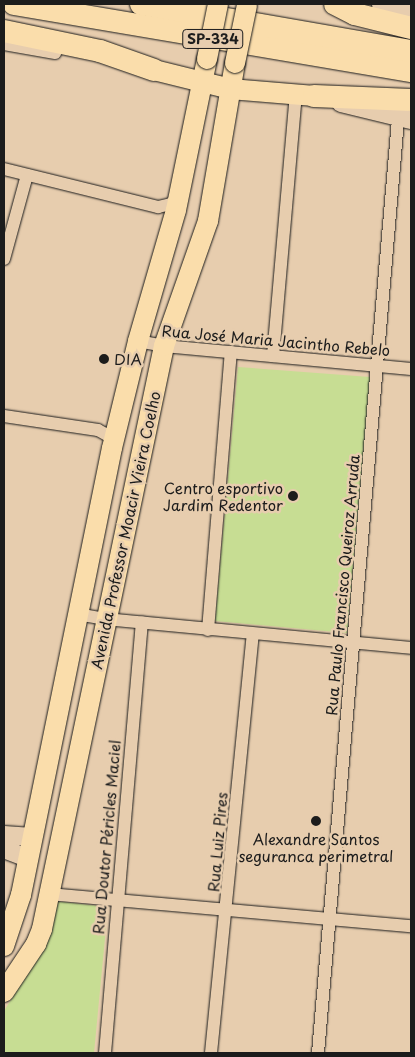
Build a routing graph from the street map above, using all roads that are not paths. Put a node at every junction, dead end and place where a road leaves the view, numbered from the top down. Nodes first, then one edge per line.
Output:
1 (14, 4) edge
2 (141, 4) edge
3 (218, 4) edge
4 (247, 4) edge
5 (335, 4) edge
6 (381, 4) edge
7 (411, 10) edge
8 (411, 28) edge
9 (4, 31) edge
10 (4, 44) edge
11 (411, 51) edge
12 (154, 70) junction
13 (411, 71) edge
14 (203, 83) junction
15 (231, 90) junction
16 (305, 95) junction
17 (411, 100) edge
18 (404, 120) edge
19 (4, 169) edge
20 (27, 175) junction
21 (180, 194) junction
22 (4, 258) edge
23 (138, 341) junction
24 (164, 346) junction
25 (231, 352) junction
26 (273, 356) junction
27 (377, 366) junction
28 (411, 369) edge
29 (4, 416) edge
30 (112, 448) junction
31 (77, 614) junction
32 (105, 619) junction
33 (142, 623) junction
34 (208, 630) junction
35 (253, 634) junction
36 (353, 644) junction
37 (411, 648) edge
38 (4, 835) edge
39 (32, 837) junction
40 (4, 849) edge
41 (58, 856) junction
42 (28, 858) junction
43 (49, 894) junction
44 (21, 895) junction
45 (116, 900) junction
46 (227, 911) junction
47 (330, 919) junction
48 (411, 926) edge
49 (4, 946) edge
50 (4, 992) edge
51 (105, 1053) edge
52 (211, 1053) edge
53 (318, 1053) edge

1 - 13 highway, SP-334
2 - 11 highway, SP-334
3 - 14 main road, Avenida Professor Moacir Vieira Coelho, bridge
4 - 15 main road, Avenida Professor Moacir Vieira Coelho, bridge
5 - 8 highway
6 - 7 street
9 - 12 highway
10 - 12 street
12 - 14 main road
14 - 15 main road
14 - 21 main road, Avenida Professor Moacir Vieira Coelho
15 - 16 main road
15 - 24 main road, Avenida Professor Moacir Vieira Coelho
16 - 17 highway
16 - 18 street
16 - 26 street
18 - 27 street, Rua Paulo Francisco Queiroz Arruda
19 - 20 street
20 - 21 street
20 - 22 street
21 - 23 main road, Avenida Professor Moacir Vieira Coelho
23 - 24 street, Rua José Maria Jacintho Rebelo
23 - 30 main road, Avenida Professor Moacir Vieira Coelho
24 - 25 street, Rua José Maria Jacintho Rebelo
24 - 32 main road, Avenida Professor Moacir Vieira Coelho
25 - 26 street, Rua José Maria Jacintho Rebelo
25 - 34 street
26 - 27 street, Rua José Maria Jacintho Rebelo
27 - 28 street, Rua José Maria Jacintho Rebelo
27 - 36 street, Rua Paulo Francisco Queiroz Arruda
29 - 30 street
30 - 31 main road, Avenida Professor Moacir Vieira Coelho
31 - 32 street
31 - 39 main road, Avenida Professor Moacir Vieira Coelho
32 - 33 street
32 - 41 main road, Avenida Professor Moacir Vieira Coelho
33 - 34 street
33 - 45 street, Rua Doutor Péricles Maciel
34 - 35 street
35 - 36 street
35 - 46 street, Rua Luiz Pires
36 - 37 street
36 - 47 street, Rua Paulo Francisco Queiroz Arruda
38 - 39 street
39 - 42 main road, Avenida Professor Moacir Vieira Coelho
40 - 42 street
41 - 42 main road
41 - 43 main road, Avenida Professor Moacir Vieira Coelho
42 - 44 main road, Avenida Professor Moacir Vieira Coelho
43 - 44 main road
43 - 45 street
43 - 50 main road, Avenida Professor Moacir Vieira Coelho
44 - 49 main road, Avenida Professor Moacir Vieira Coelho
45 - 46 street
45 - 51 street, Rua Doutor Péricles Maciel
46 - 47 street
46 - 52 street, Rua Luiz Pires
47 - 48 street
47 - 53 street, Rua Paulo Francisco Queiroz Arruda

